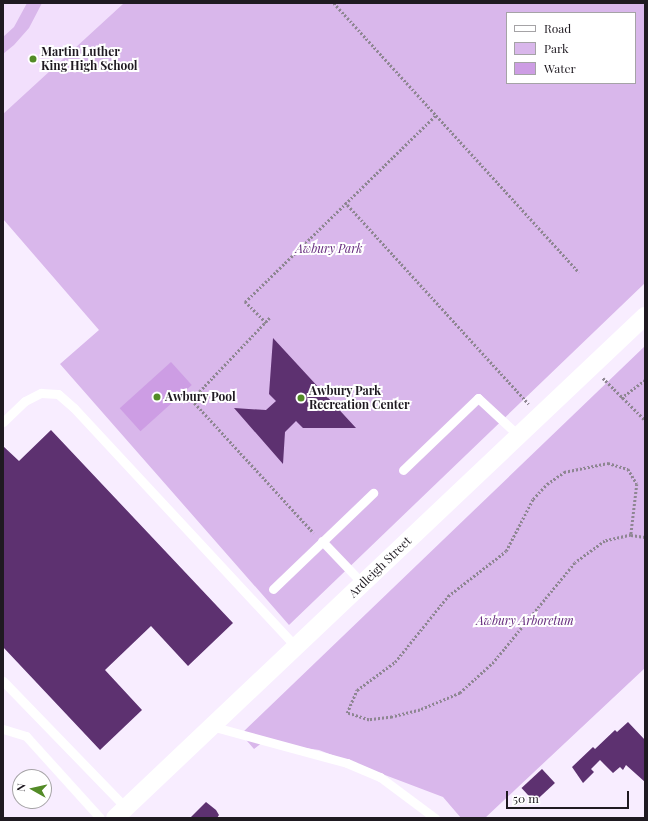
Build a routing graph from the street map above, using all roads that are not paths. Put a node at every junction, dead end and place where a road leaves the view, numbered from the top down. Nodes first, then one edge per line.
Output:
1 (645, 316) edge
2 (3, 422) edge
3 (519, 436) junction
4 (403, 470) dead end
5 (373, 493) dead end
6 (322, 541) junction
7 (362, 584) junction
8 (273, 590) dead end
9 (296, 647) junction
10 (3, 681) edge
11 (211, 726) junction
12 (3, 729) edge
13 (121, 813) edge
14 (100, 818) edge
15 (435, 818) edge

1 - 3 street, Ardleigh Street
2 - 9 lane
3 - 4 lane
3 - 7 street, Ardleigh Street
5 - 6 lane
6 - 7 lane
6 - 8 lane
7 - 9 street, Ardleigh Street
9 - 11 street, Ardleigh Street
10 - 13 lane
11 - 13 street, Ardleigh Street
11 - 15 lane
12 - 14 lane

